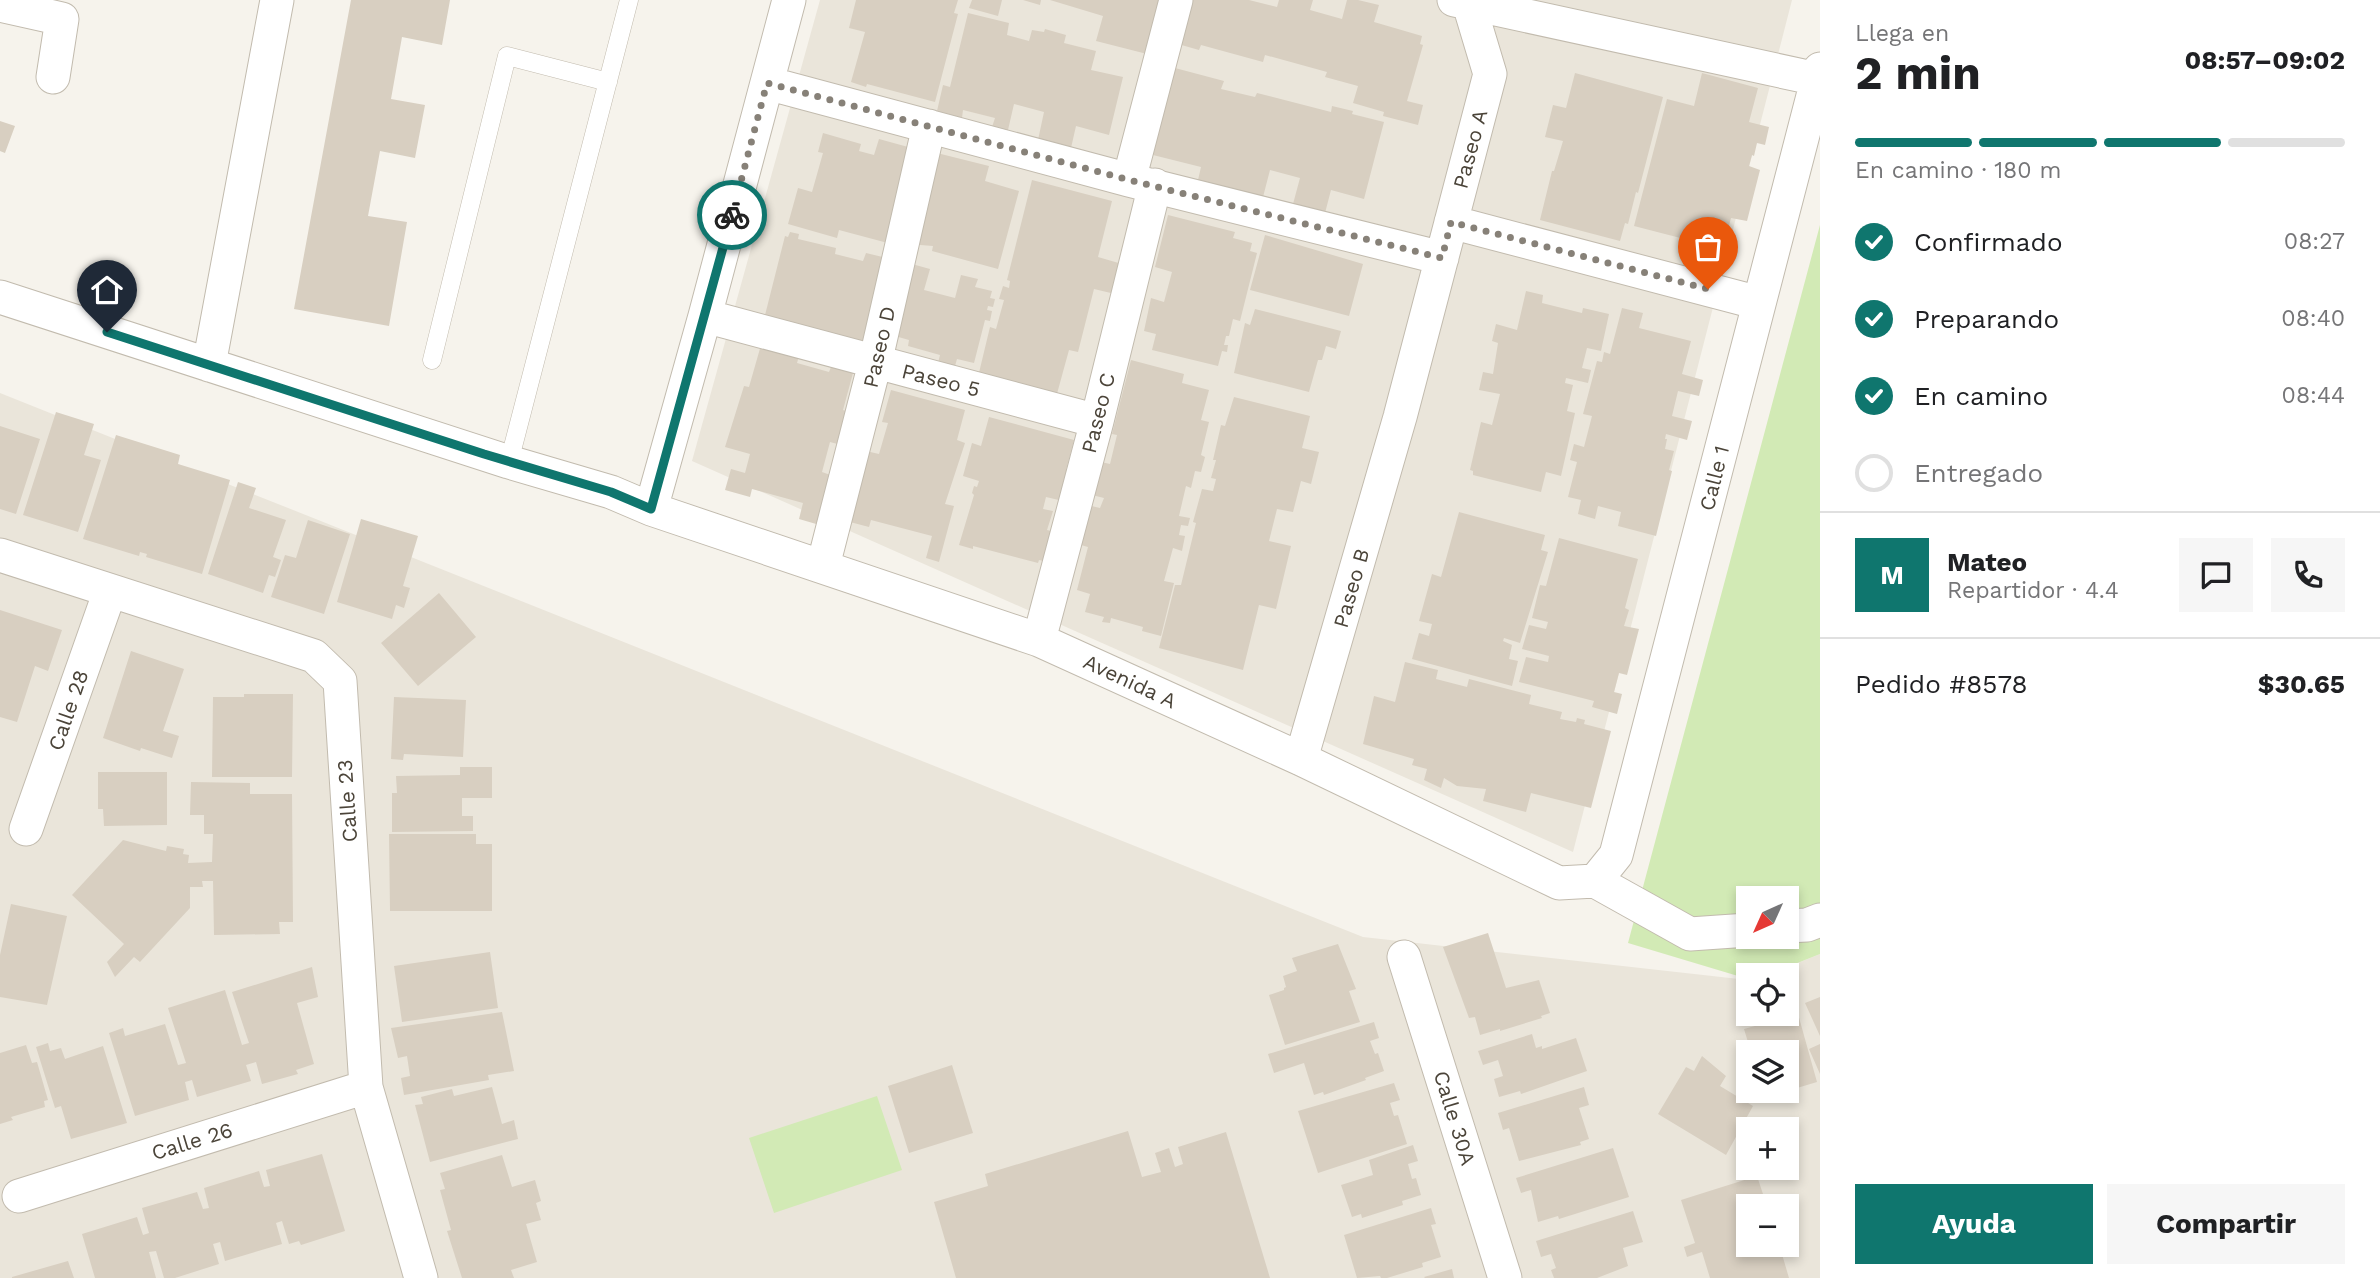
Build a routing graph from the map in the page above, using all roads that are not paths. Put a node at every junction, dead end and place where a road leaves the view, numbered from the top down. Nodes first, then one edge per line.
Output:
1 (277, 0) edge
2 (629, 0) edge
3 (789, 0) edge
4 (1176, 0) edge
5 (1462, 2) edge
6 (0, 5) edge
7 (1819, 74) edge
8 (53, 77) dead end
9 (608, 82) junction
10 (767, 83) junction
11 (929, 126) junction
12 (1142, 183) junction
13 (1451, 222) junction
14 (1442, 258) junction
15 (0, 297) edge
16 (1759, 303) junction
17 (705, 316) junction
18 (432, 360) dead end
19 (875, 363) junction
20 (209, 365) junction
21 (1400, 417) joint
22 (1097, 421) junction
23 (509, 462) junction
24 (651, 509) junction
25 (0, 555) edge
26 (823, 566) junction
27 (110, 591) junction
28 (1039, 640) junction
29 (1301, 759) junction
30 (26, 829) dead end
31 (1595, 881) junction
32 (1820, 920) edge
33 (1799, 925) edge
34 (1736, 931) edge
35 (1404, 957) dead end
36 (366, 1087) junction
37 (19, 1196) dead end
38 (421, 1278) edge
39 (1505, 1278) edge

1 - 20 street
2 - 9 lane
3 - 10 street
4 - 12 street, Paseo C
5 - 7 street
5 - 13 street, Paseo A
6 - 8 street
7 - 16 street, Calle 1
9 - 18 lane
9 - 23 lane
10 - 11 street
10 - 17 street
11 - 12 street
11 - 19 street, Paseo D
12 - 14 street
12 - 22 street, Paseo C
13 - 14 street, Paseo A
13 - 16 street
14 - 21 street, Paseo A
15 - 20 street
16 - 31 street, Calle 1
17 - 19 street, Paseo 5
17 - 24 street
19 - 22 street, Paseo 5
19 - 26 street, Paseo D
20 - 23 street
21 - 29 street, Paseo B
22 - 28 street, Paseo C
23 - 24 street, Avenida A
24 - 26 street, Avenida A
25 - 27 street, Calle 23
26 - 28 street, Avenida A
27 - 30 street, Calle 28
27 - 36 street, Calle 23
28 - 29 street, Avenida A
29 - 31 street, Avenida A
31 - 34 street
32 - 33 street
35 - 39 street, Calle 30A
36 - 37 street, Calle 26
36 - 38 street, Calle 23

